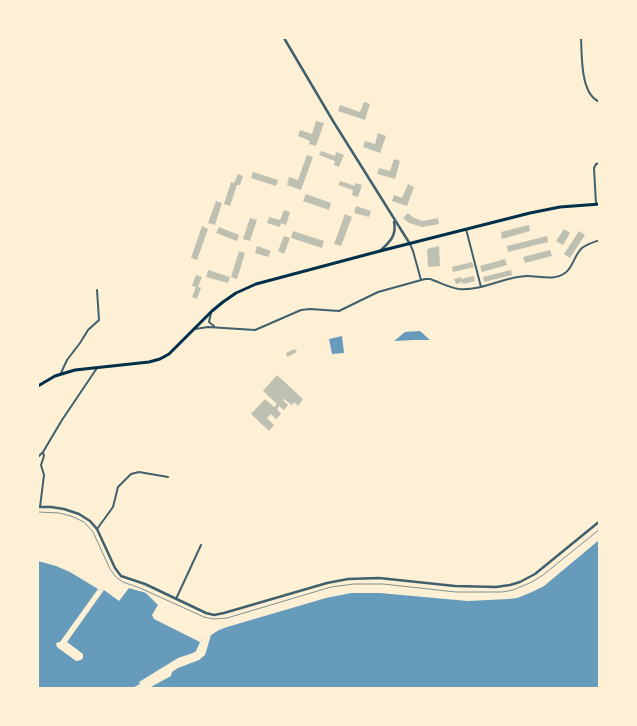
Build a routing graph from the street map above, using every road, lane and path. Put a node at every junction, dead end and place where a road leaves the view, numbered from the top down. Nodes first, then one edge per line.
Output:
1 (284, 38) edge
2 (581, 38) edge
3 (600, 102) edge
4 (600, 163) edge
5 (600, 182) edge
6 (595, 183) junction
7 (598, 204) edge
8 (394, 220) junction
9 (466, 229) junction
10 (600, 240) edge
11 (410, 244) junction
12 (380, 251) junction
13 (421, 280) junction
14 (481, 287) junction
15 (96, 290) dead end
16 (212, 311) junction
17 (216, 327) junction
18 (194, 329) junction
19 (97, 368) junction
20 (61, 373) junction
21 (38, 386) edge
22 (43, 452) junction
23 (38, 457) edge
24 (168, 477) dead end
25 (39, 507) edge
26 (38, 512) edge
27 (600, 521) edge
28 (97, 529) junction
29 (600, 529) edge
30 (201, 545) dead end
31 (176, 599) junction

1 - 8 street
2 - 3 street
4 - 6 street
5 - 6 street
6 - 7 street
7 - 9 main road
8 - 11 street
8 - 12 street
9 - 11 main road
9 - 14 street
10 - 14 street
11 - 12 main road
11 - 13 street
12 - 16 main road
13 - 14 street
13 - 17 street
15 - 20 street
16 - 17 street
16 - 18 main road
17 - 18 street
18 - 19 main road
19 - 20 main road
19 - 22 street
20 - 21 main road
22 - 23 street
22 - 25 street
24 - 28 street
25 - 28 street
26 - 29 path
27 - 31 street
28 - 31 street
30 - 31 street

